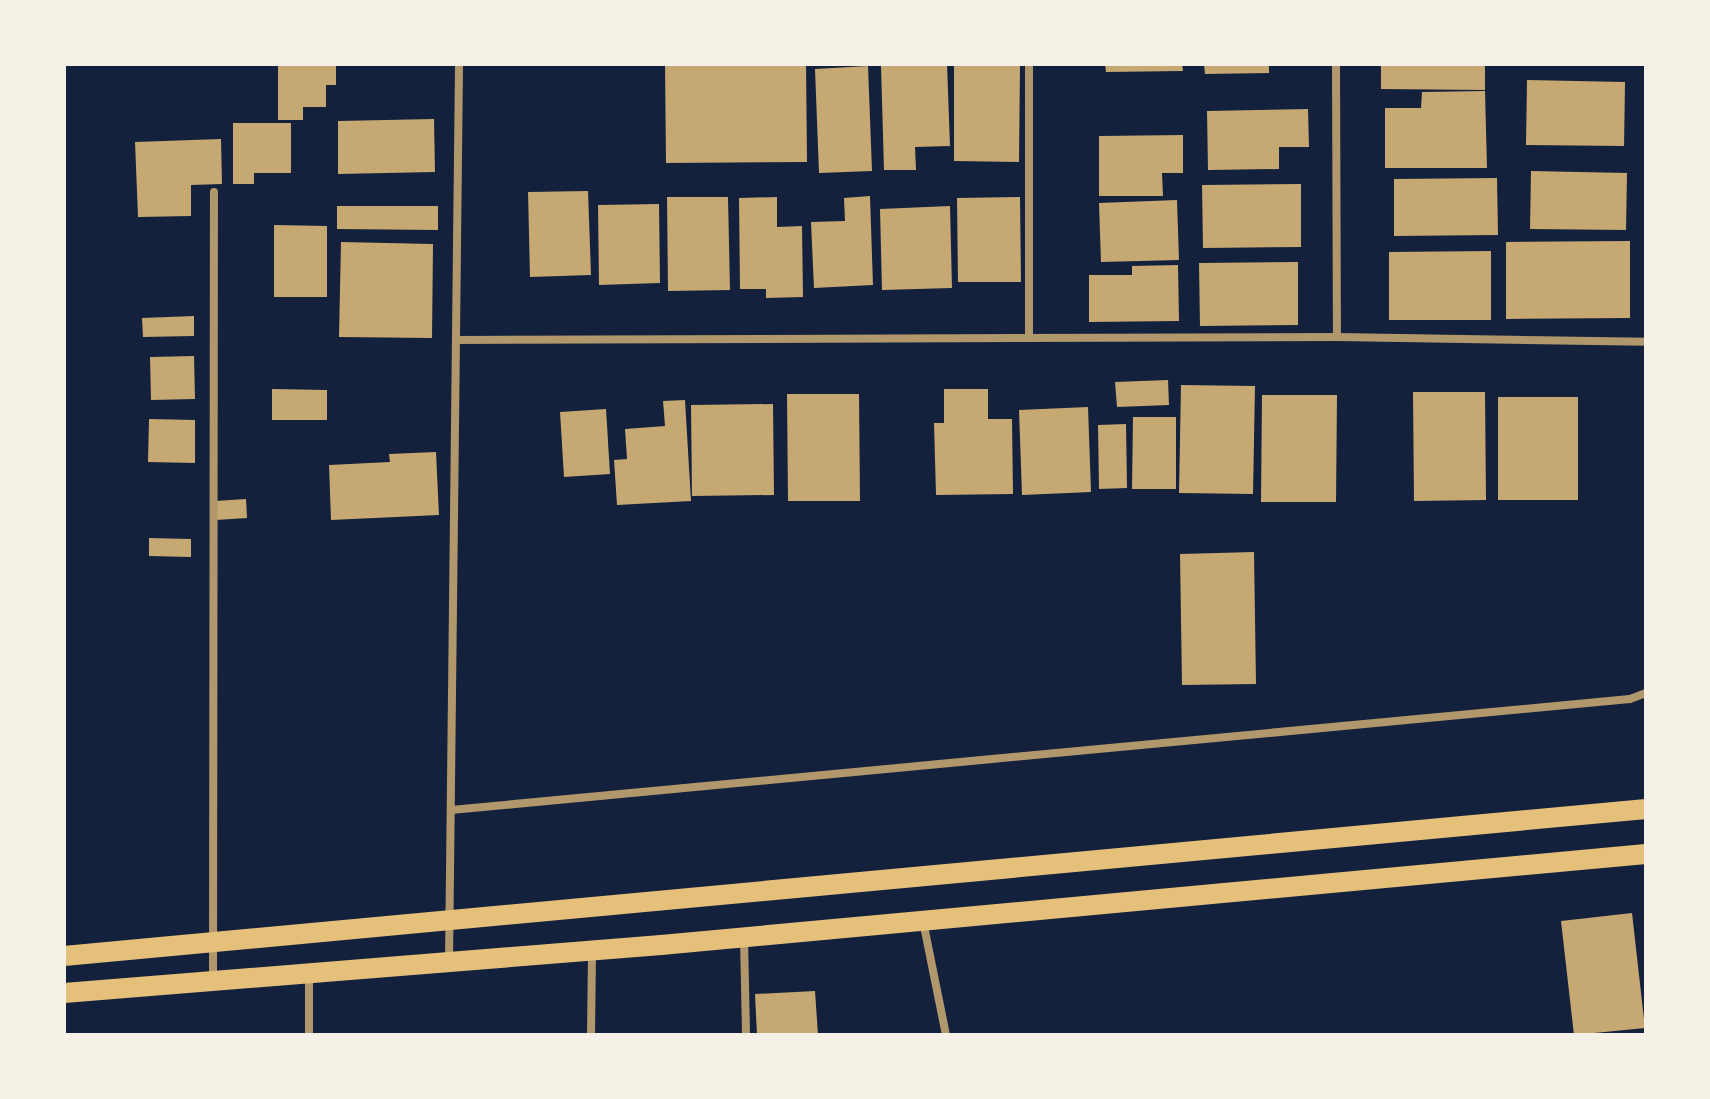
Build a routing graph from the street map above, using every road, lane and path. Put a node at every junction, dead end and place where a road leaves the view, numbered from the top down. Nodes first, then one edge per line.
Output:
1 (459, 64) edge
2 (1029, 64) edge
3 (1336, 64) edge
4 (214, 192) dead end
5 (1029, 337) junction
6 (1337, 337) junction
7 (456, 340) junction
8 (1646, 342) edge
9 (1646, 693) edge
10 (1646, 809) edge
11 (451, 810) junction
12 (1646, 854) edge
13 (449, 918) junction
14 (923, 921) junction
15 (744, 937) junction
16 (213, 943) junction
17 (592, 951) junction
18 (64, 956) edge
19 (449, 962) junction
20 (309, 972) junction
21 (213, 980) junction
22 (64, 993) edge
23 (309, 1035) edge
24 (591, 1035) edge
25 (746, 1035) edge
26 (946, 1035) edge

1 - 7 street
2 - 5 street
3 - 6 street
4 - 16 street
5 - 6 street
5 - 7 street
6 - 8 street
7 - 11 street
9 - 11 street
10 - 13 main road
11 - 13 street
12 - 14 main road
13 - 16 main road
13 - 19 street
14 - 15 main road
14 - 26 street
15 - 17 main road
15 - 25 street
16 - 18 main road
16 - 21 street
17 - 19 main road
17 - 24 street
19 - 20 main road
20 - 21 main road
20 - 23 street
21 - 22 main road

